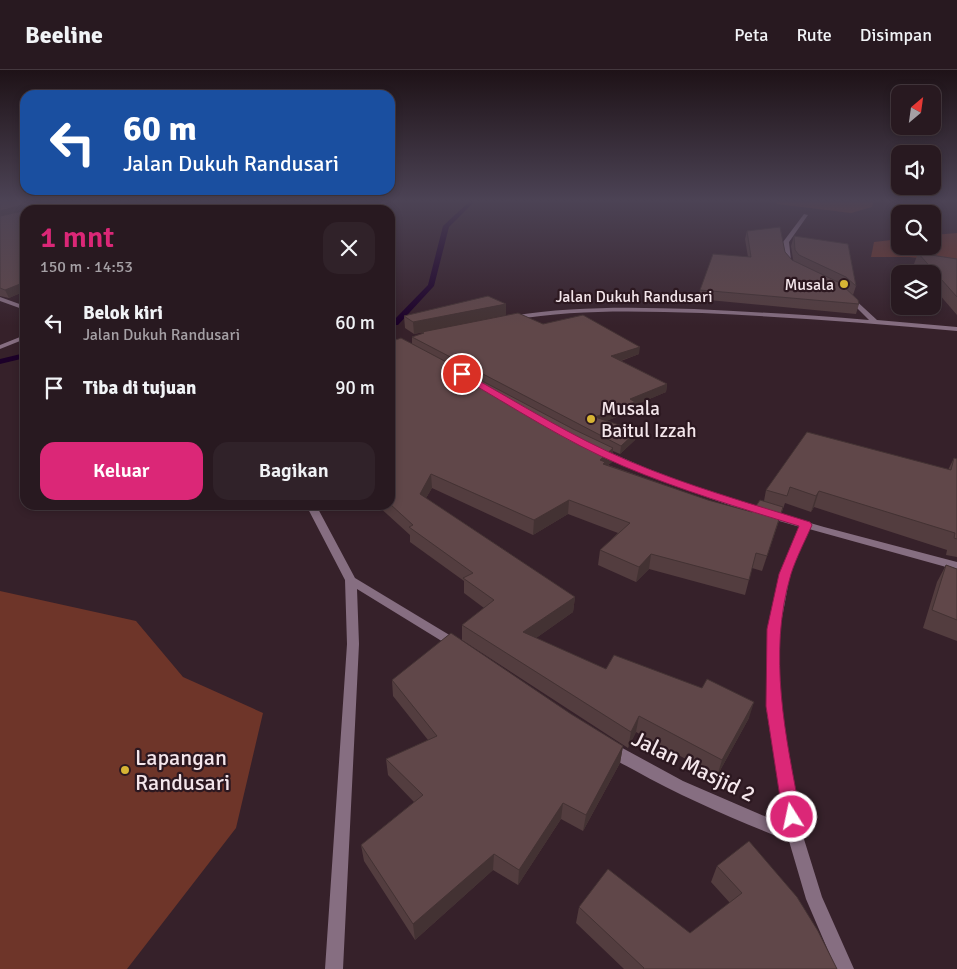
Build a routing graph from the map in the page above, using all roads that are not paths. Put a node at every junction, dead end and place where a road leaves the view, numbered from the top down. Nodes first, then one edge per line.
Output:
1 (786, 242) edge
2 (800, 270) edge
3 (840, 290) edge
4 (0, 299) edge
5 (20, 306) edge
6 (501, 320) edge
7 (874, 322) junction
8 (957, 329) edge
9 (20, 339) edge
10 (396, 340) edge
11 (0, 347) edge
12 (420, 353) edge
13 (592, 447) edge
14 (314, 510) edge
15 (806, 525) junction
16 (957, 566) edge
17 (351, 580) junction
18 (469, 653) edge
19 (597, 740) edge
20 (795, 836) junction
21 (334, 969) edge
22 (845, 969) edge

1 - 2 street
3 - 7 street
4 - 5 street
6 - 7 street, Jalan Dukuh Randusari
7 - 8 street, Jalan Dukuh Randusari
9 - 11 street
10 - 12 street
13 - 15 street
14 - 17 street
15 - 16 street
15 - 20 street
17 - 18 street
17 - 21 street
19 - 20 street, Jalan Masjid 2
20 - 22 street

